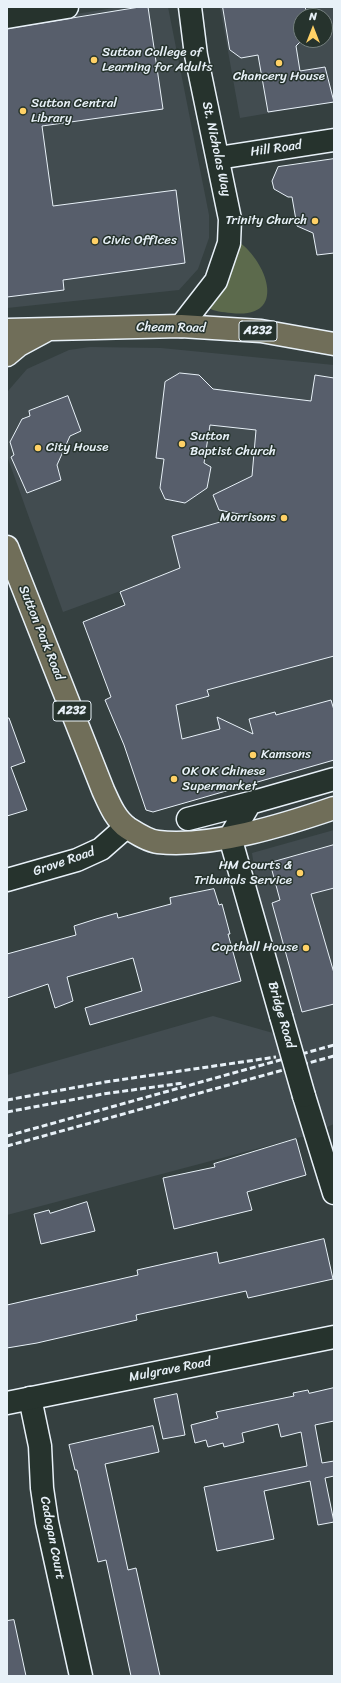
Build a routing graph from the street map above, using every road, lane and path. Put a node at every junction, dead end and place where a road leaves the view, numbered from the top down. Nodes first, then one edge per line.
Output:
1 (68, 7) edge
2 (190, 7) edge
3 (7, 17) edge
4 (334, 140) edge
5 (218, 158) junction
6 (181, 326) junction
7 (50, 329) junction
8 (7, 330) edge
9 (334, 344) edge
10 (7, 355) edge
11 (7, 547) edge
12 (334, 779) edge
13 (250, 804) junction
14 (334, 808) edge
15 (188, 819) dead end
16 (126, 827) junction
17 (230, 837) junction
18 (7, 880) edge
19 (334, 1192) edge
20 (334, 1337) edge
21 (30, 1398) junction
22 (7, 1403) edge
23 (81, 1676) edge

1 - 3 street
2 - 5 street, St. Nicholas Way
4 - 5 street, Hill Road
5 - 6 street, St. Nicholas Way
6 - 7 highway, Cheam Road / A232
6 - 9 highway, Cheam Road / A232
7 - 8 highway, Cheam Road / A232
7 - 10 highway, A232
11 - 16 highway, Sutton Park Road / A232
12 - 13 street
13 - 15 street
13 - 17 street
14 - 17 highway, A232
16 - 17 highway, A232
16 - 18 street, Grove Road
17 - 19 street, Bridge Road, bridge
20 - 21 street, Mulgrave Road
21 - 22 street, Mulgrave Road
21 - 23 street, Cadogan Court

